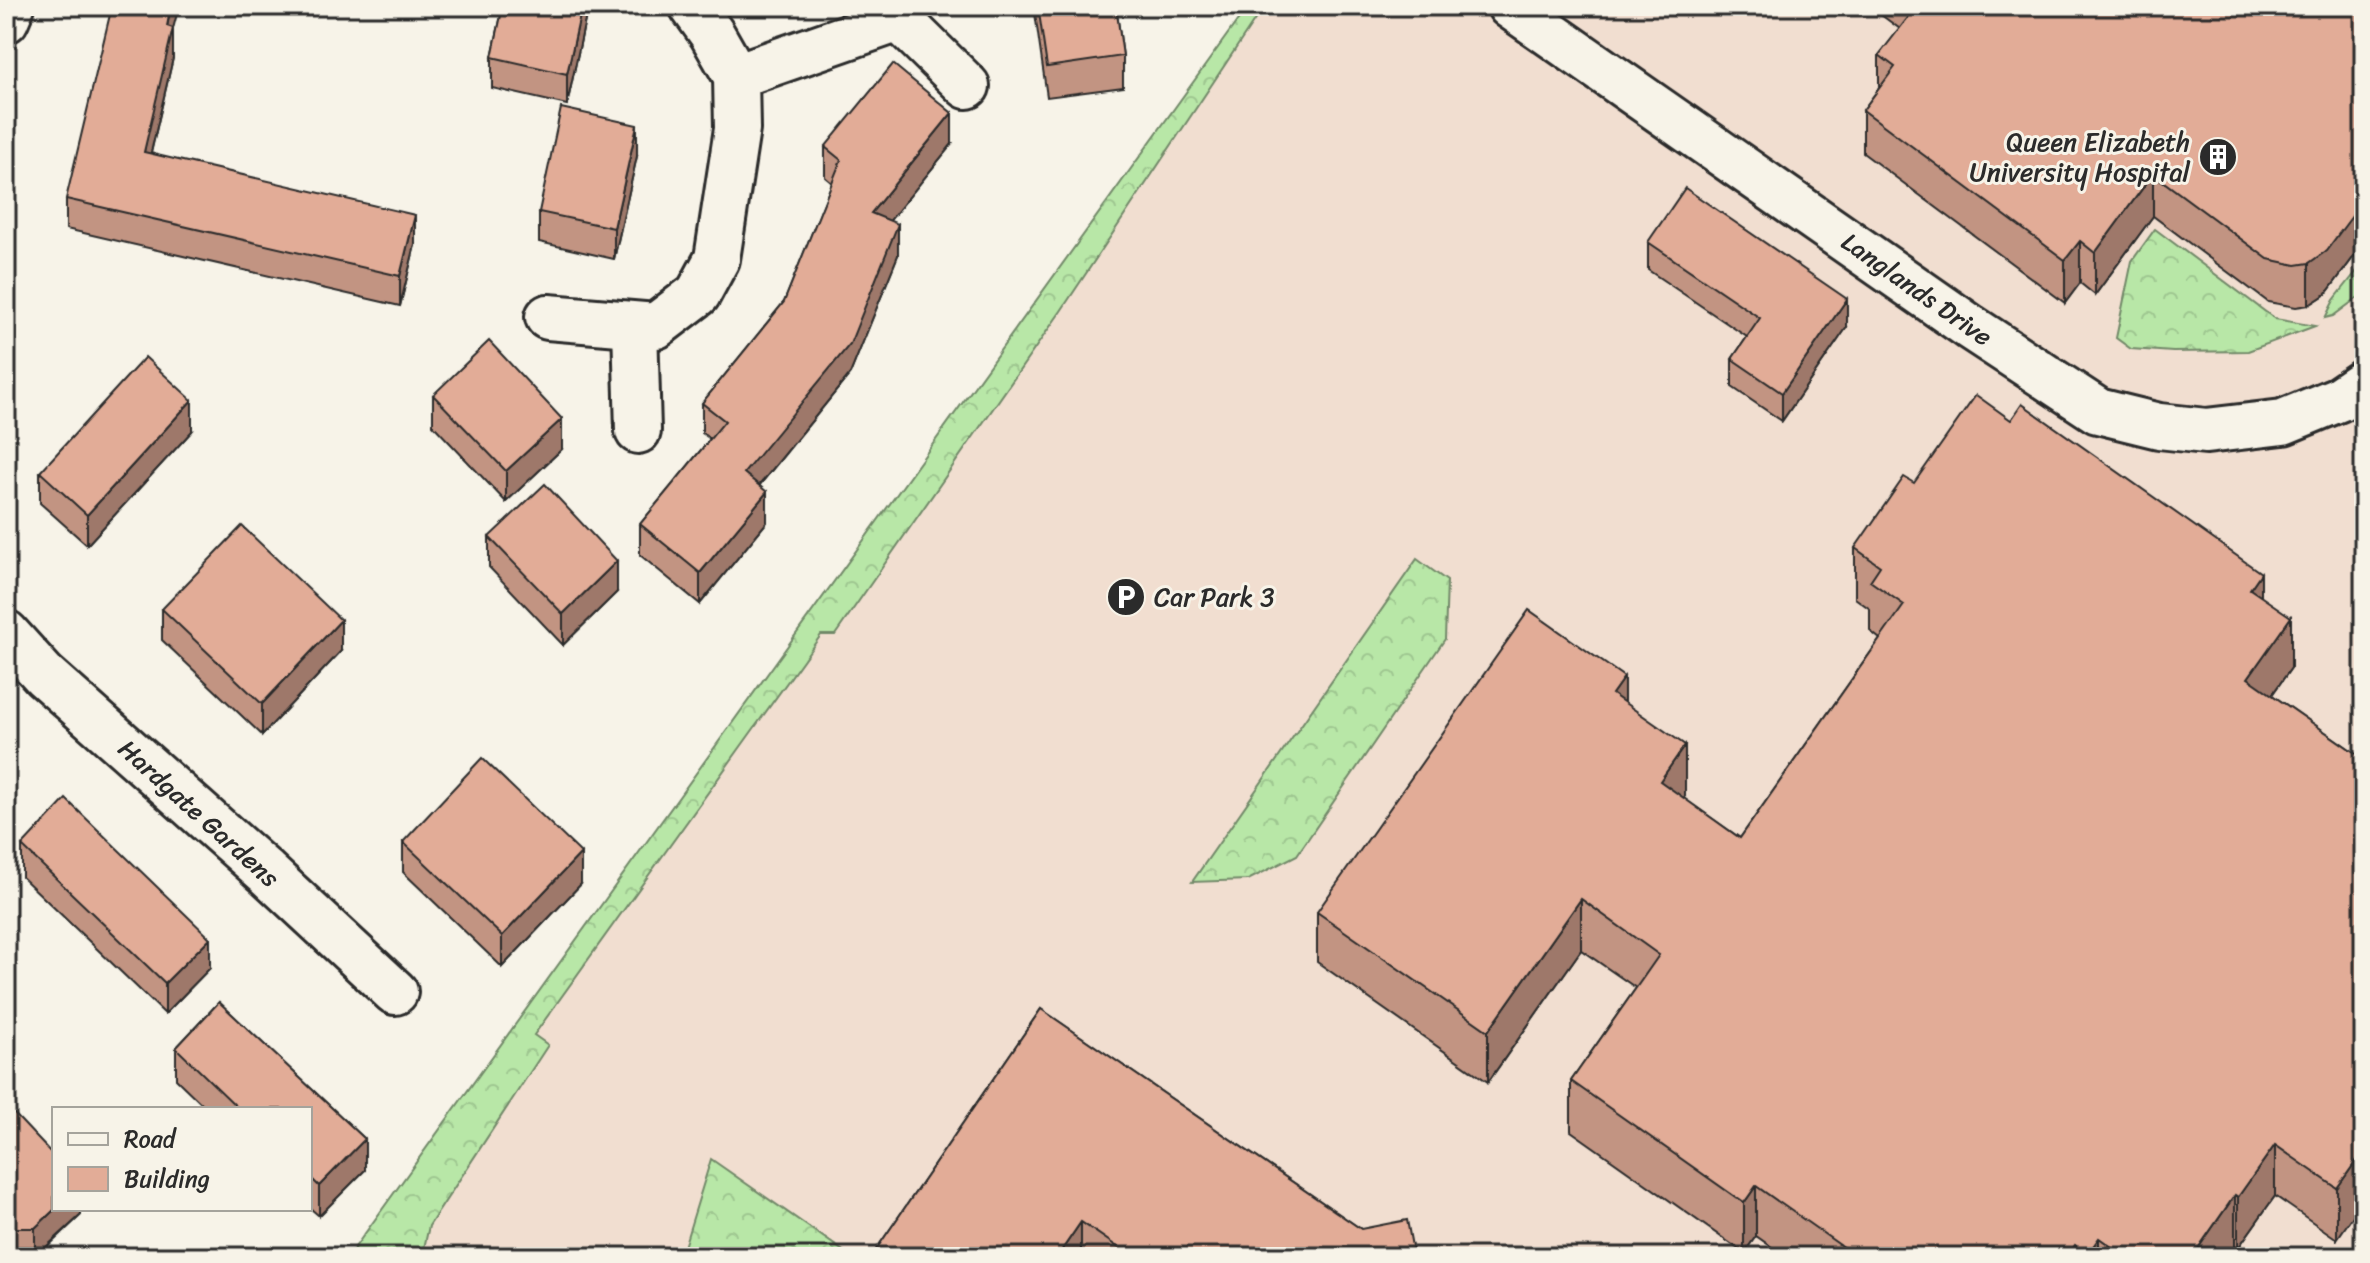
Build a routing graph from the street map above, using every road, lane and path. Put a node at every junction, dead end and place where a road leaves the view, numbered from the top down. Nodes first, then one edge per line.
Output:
1 (12, 6) edge
2 (692, 6) edge
3 (1510, 6) edge
4 (901, 13) edge
5 (6, 20) edge
6 (736, 76) junction
7 (967, 86) dead end
8 (548, 317) dead end
9 (635, 326) junction
10 (2364, 382) edge
11 (638, 431) dead end
12 (6, 633) edge
13 (395, 992) dead end

1 - 5 street
2 - 6 street
3 - 10 street, Langlands Drive
4 - 6 street
4 - 7 street
6 - 9 street
8 - 9 street
9 - 11 street
12 - 13 street, Hardgate Gardens

